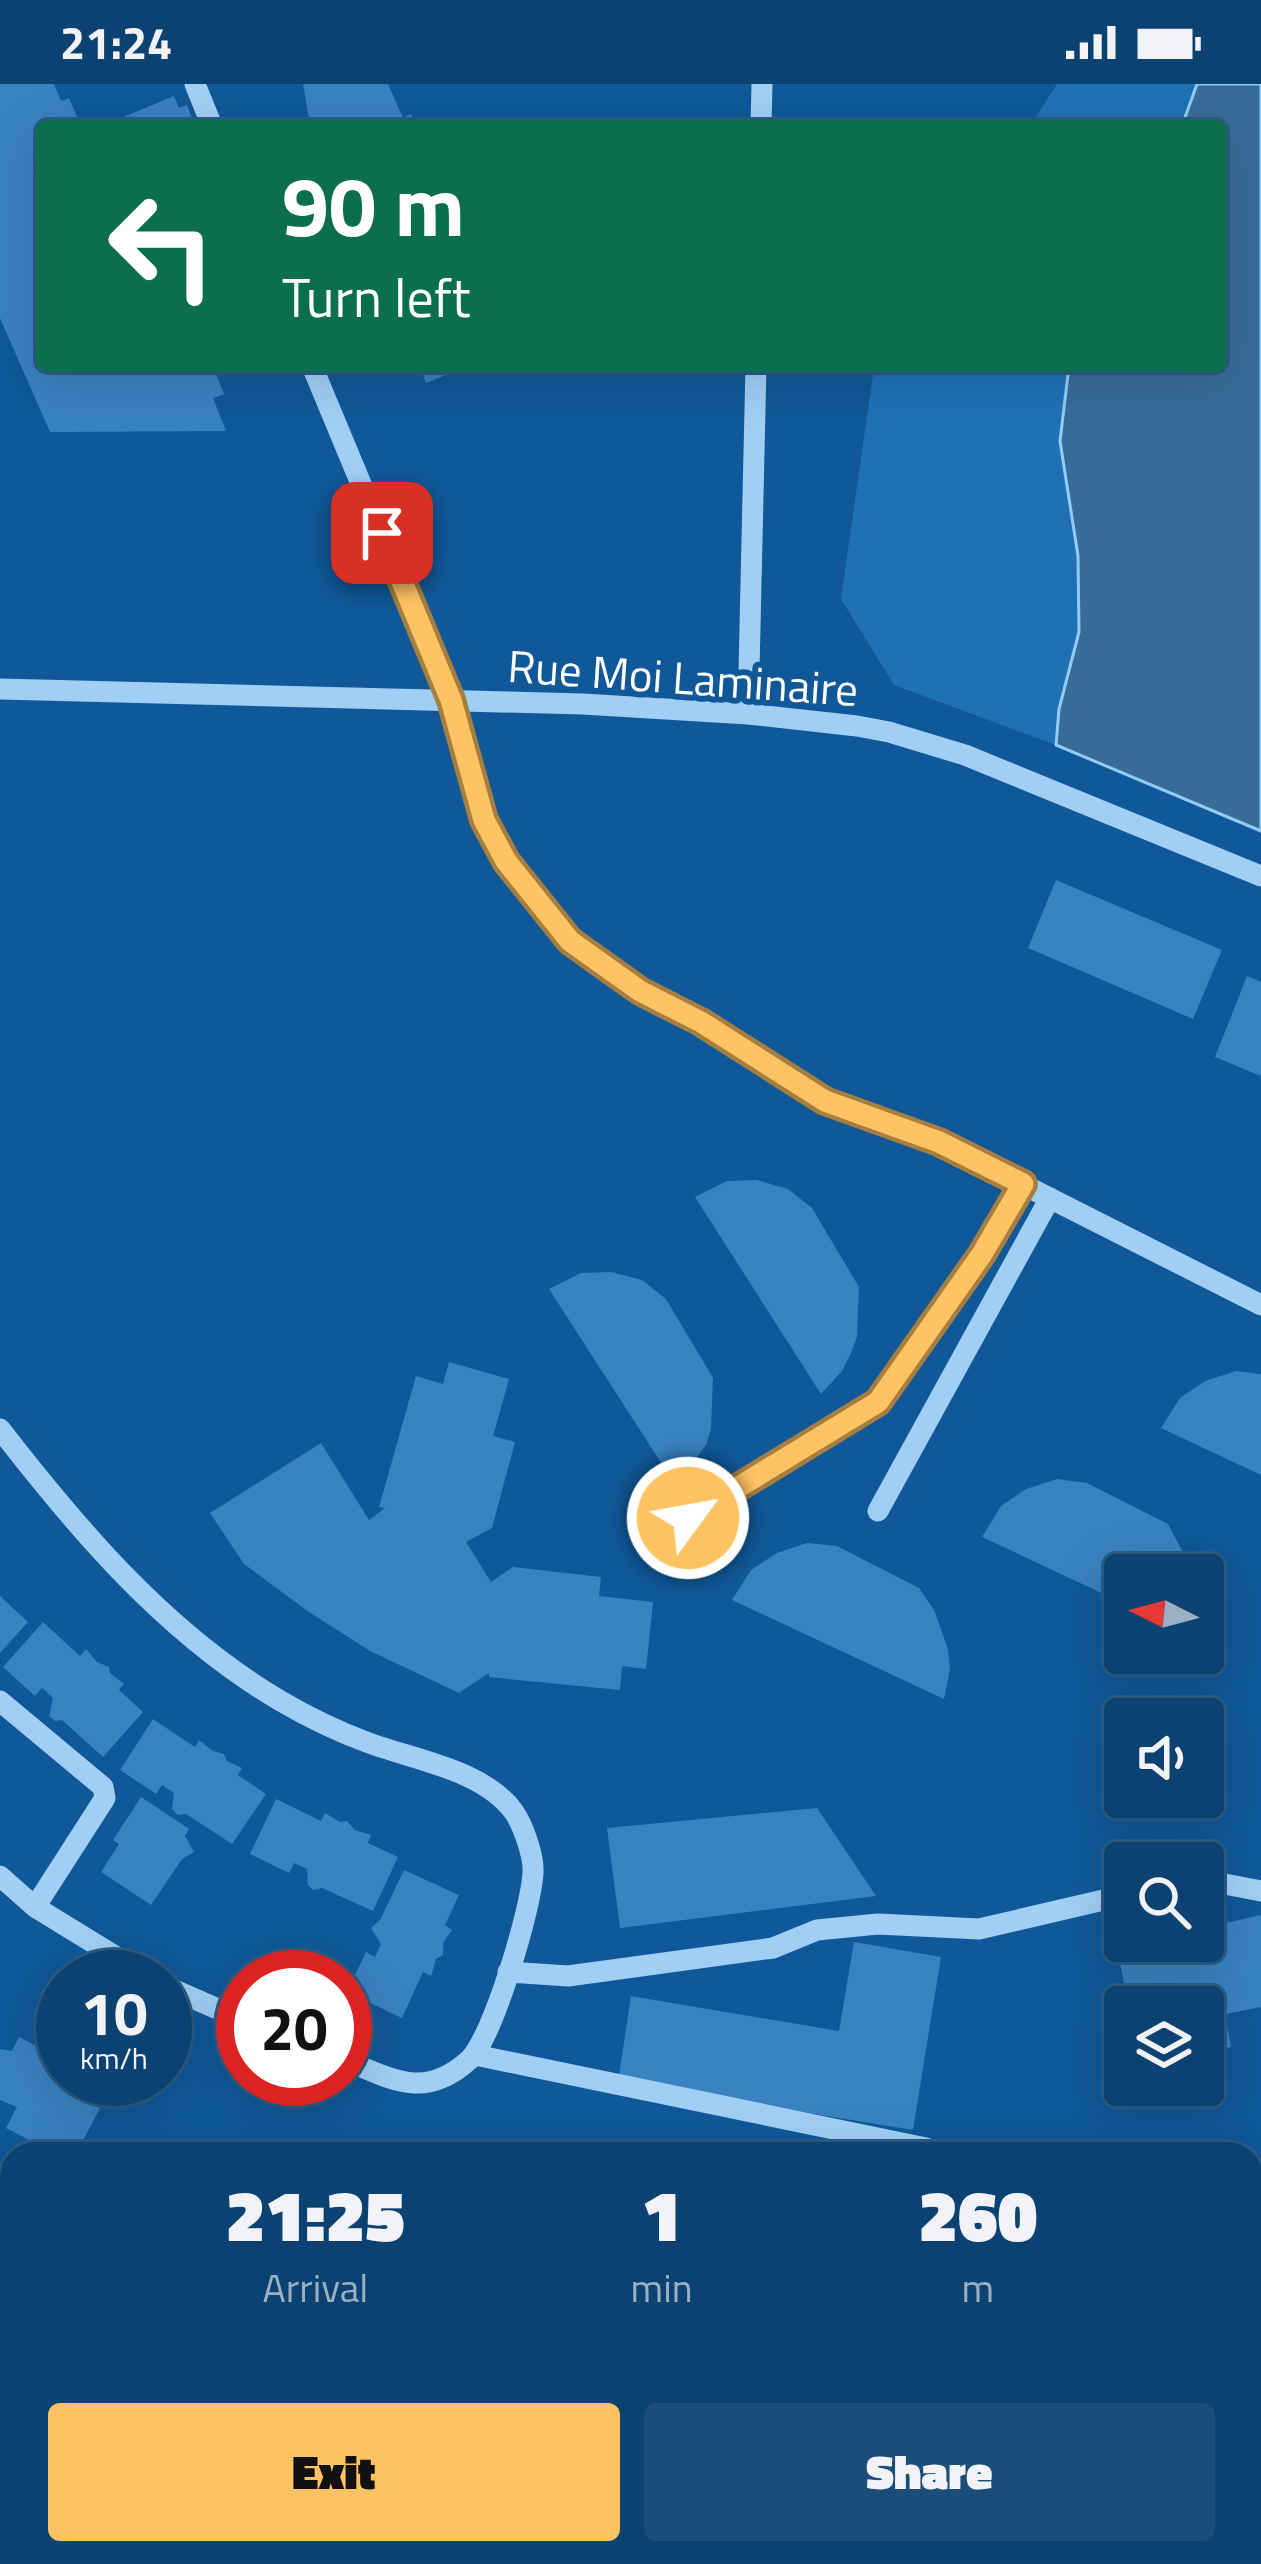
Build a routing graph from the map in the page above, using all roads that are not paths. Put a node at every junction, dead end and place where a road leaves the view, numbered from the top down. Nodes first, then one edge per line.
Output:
1 (194, 84) edge
2 (762, 84) edge
3 (209, 120) edge
4 (761, 120) edge
5 (314, 372) edge
6 (756, 372) edge
7 (0, 689) edge
8 (451, 700) junction
9 (748, 714) junction
10 (1261, 876) edge
11 (1023, 1184) junction
12 (1050, 1198) junction
13 (1261, 1305) edge
14 (0, 1429) edge
15 (878, 1511) dead end
16 (688, 1518) dead end
17 (0, 1701) edge
18 (0, 1876) edge
19 (1224, 1884) edge
20 (1261, 1891) edge
21 (1104, 1900) edge
22 (35, 1907) junction
23 (105, 1950) edge
24 (508, 1972) junction
25 (475, 2055) junction
26 (372, 2072) edge
27 (897, 2142) edge

1 - 3 street
2 - 4 street
5 - 8 street
6 - 9 street
7 - 8 street, Rue Moi Laminaire
8 - 9 street, Rue Moi Laminaire
8 - 11 street
9 - 10 street, Rue Moi Laminaire
11 - 12 street
11 - 16 street
12 - 13 street
12 - 15 street
14 - 24 street
17 - 22 street
18 - 22 street
19 - 20 street
21 - 24 street
22 - 23 street
24 - 25 street
25 - 26 street
25 - 27 street

